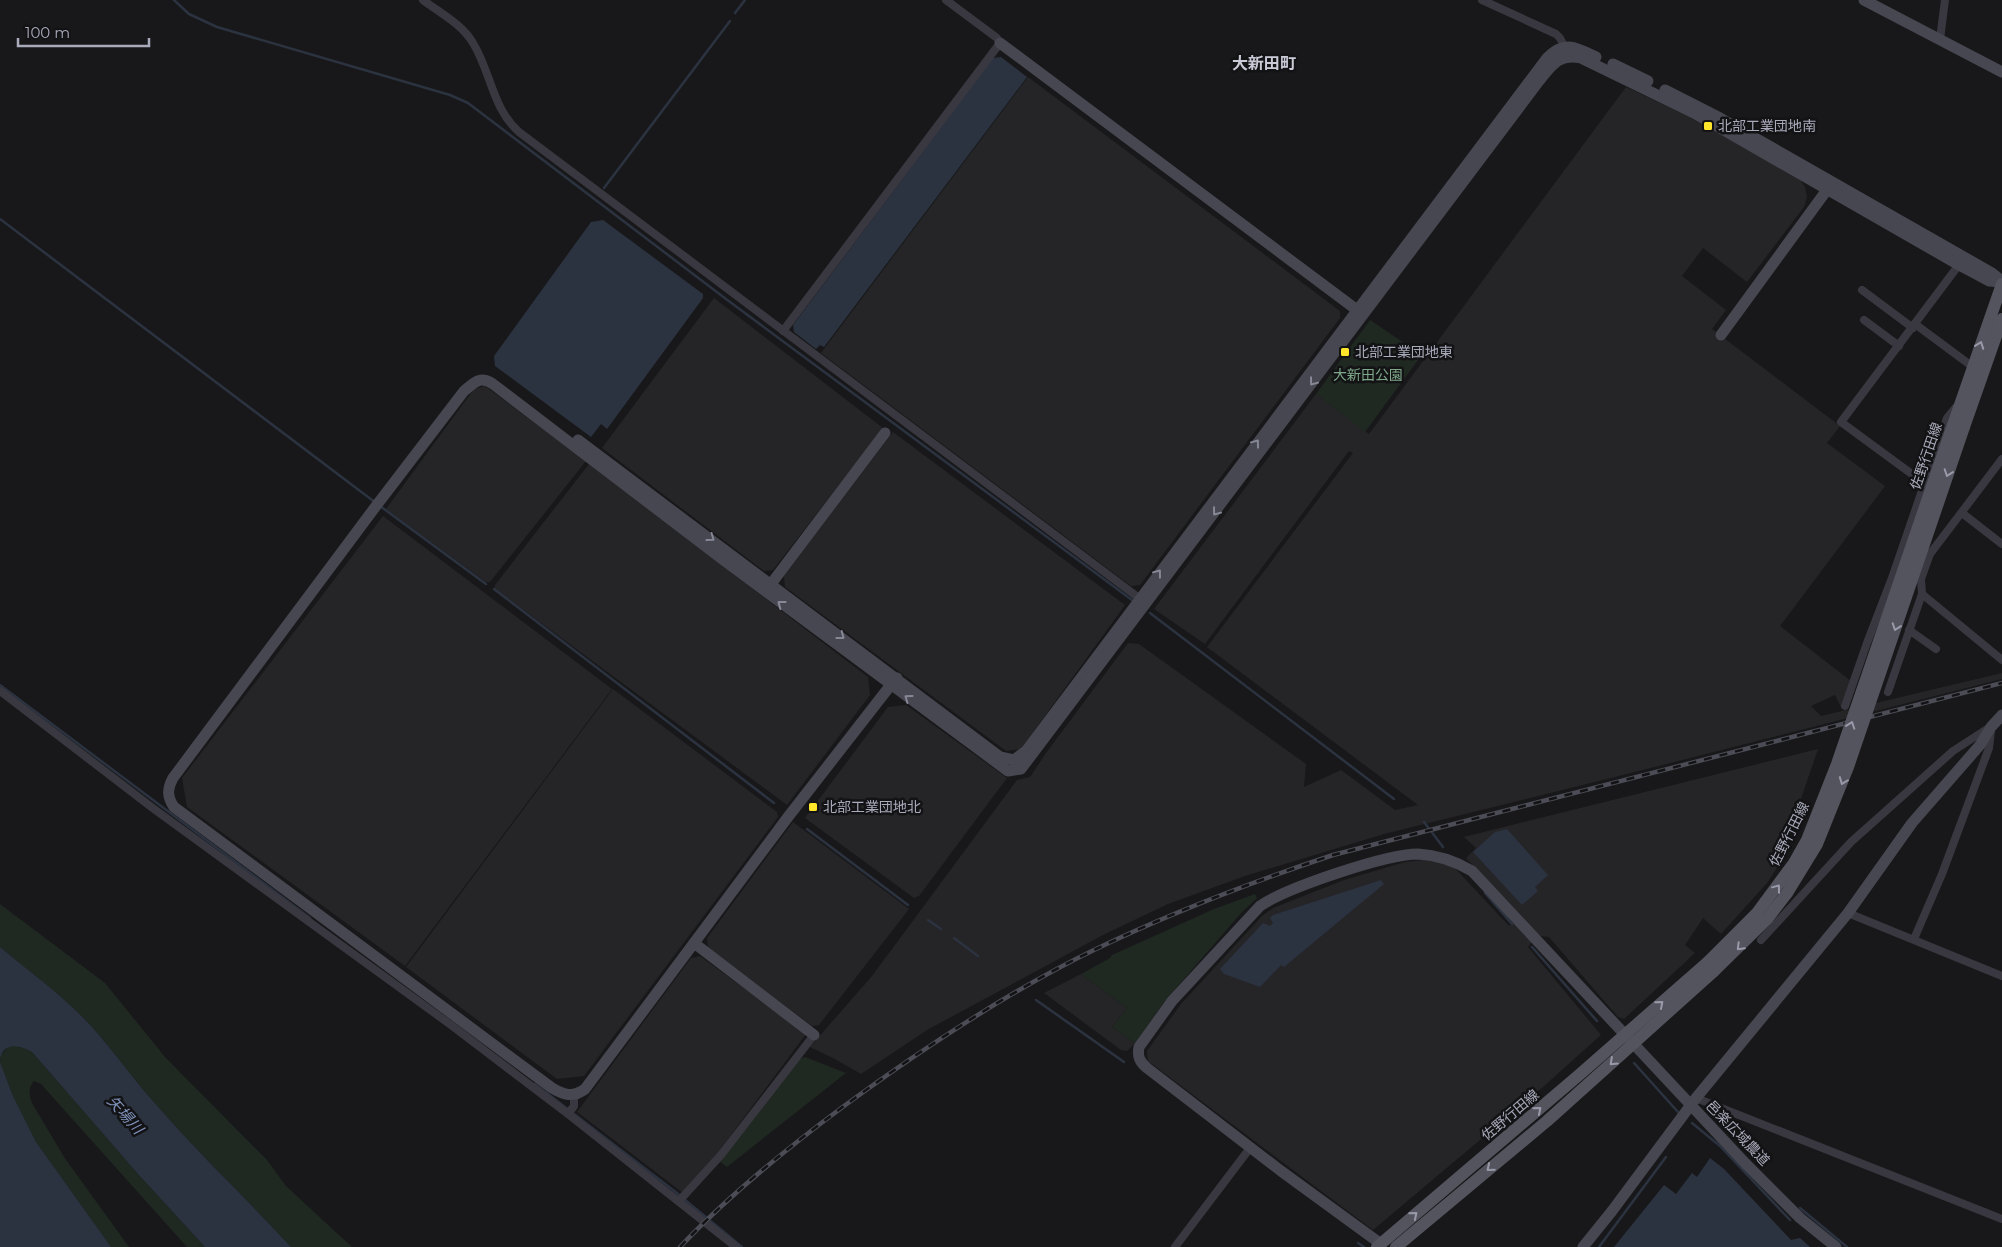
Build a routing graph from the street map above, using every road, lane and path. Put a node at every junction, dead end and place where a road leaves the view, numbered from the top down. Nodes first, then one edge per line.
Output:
1 (423, 0) edge
2 (946, 0) edge
3 (1482, 0) edge
4 (1864, 0) edge
5 (1945, 0) edge
6 (1940, 39) junction
7 (1000, 43) junction
8 (1564, 46) junction
9 (2002, 72) edge
10 (1830, 186) junction
11 (1961, 261) junction
12 (2002, 282) edge
13 (1862, 290) dead end
14 (1360, 312) junction
15 (2002, 319) edge
16 (1864, 320) dead end
17 (1914, 326) junction
18 (783, 331) junction
19 (1720, 335) dead end
20 (1899, 346) junction
21 (1973, 367) junction
22 (1962, 399) junction
23 (1958, 426) junction
24 (885, 433) dead end
25 (2002, 459) edge
26 (1924, 483) junction
27 (1962, 513) junction
28 (2002, 544) edge
29 (769, 588) junction
30 (1922, 594) junction
31 (1143, 601) junction
32 (1909, 630) junction
33 (1936, 649) dead end
34 (2002, 660) edge
35 (893, 682) junction
36 (0, 691) edge
37 (1888, 692) dead end
38 (1845, 706) dead end
39 (2002, 715) edge
40 (1991, 727) junction
41 (1848, 913) junction
42 (1914, 939) junction
43 (1761, 940) dead end
44 (694, 943) junction
45 (2002, 976) edge
46 (814, 1035) joint
47 (1629, 1039) junction
48 (574, 1096) junction
49 (1694, 1101) junction
50 (568, 1114) junction
51 (1250, 1148) junction
52 (679, 1201) junction
53 (2002, 1219) edge
54 (1379, 1245) edge
55 (736, 1247) edge
56 (1175, 1247) edge
57 (1396, 1247) edge
58 (1583, 1247) edge
59 (1836, 1247) edge

1 - 18 street
2 - 7 street
3 - 8 street
4 - 6 street
5 - 6 street
6 - 9 street
7 - 14 street
7 - 18 street
8 - 10 street
8 - 14 street
10 - 11 street
10 - 14 street
10 - 19 street
11 - 12 street
11 - 17 street
21 -> 12 main road, 佐野行田線
13 - 17 street
14 - 31 street
15 - 23 main road, 佐野行田線
16 - 20 street
17 - 20 street
17 - 21 street
18 - 31 street
20 - 26 street
21 - 22 main road, 佐野行田線
22 - 23 main road, 佐野行田線
22 - 26 street
23 - 47 main road, 佐野行田線, bridge
24 - 29 street
25 - 27 street
26 - 38 street
27 - 28 street
27 - 30 street
29 - 35 street
29 - 48 street
30 - 32 street
30 - 34 street
31 - 35 street
32 - 33 street
32 - 37 street
35 - 44 street
36 - 50 street
39 - 40 street
40 - 41 street
40 - 42 street
40 - 43 street
41 - 42 street
41 - 49 street
42 - 45 street
44 - 46 street
44 - 48 street
46 - 52 street
47 - 49 street, 邑楽広域農道
47 - 51 street, 邑楽広域農道
54 -> 47 main road, 佐野行田線
47 -> 57 main road, 佐野行田線
48 - 50 street
49 - 53 street
49 - 58 street
49 - 59 street, 邑楽広域農道
50 - 52 street
51 - 54 street, 邑楽広域農道
51 - 56 street
52 - 55 street

